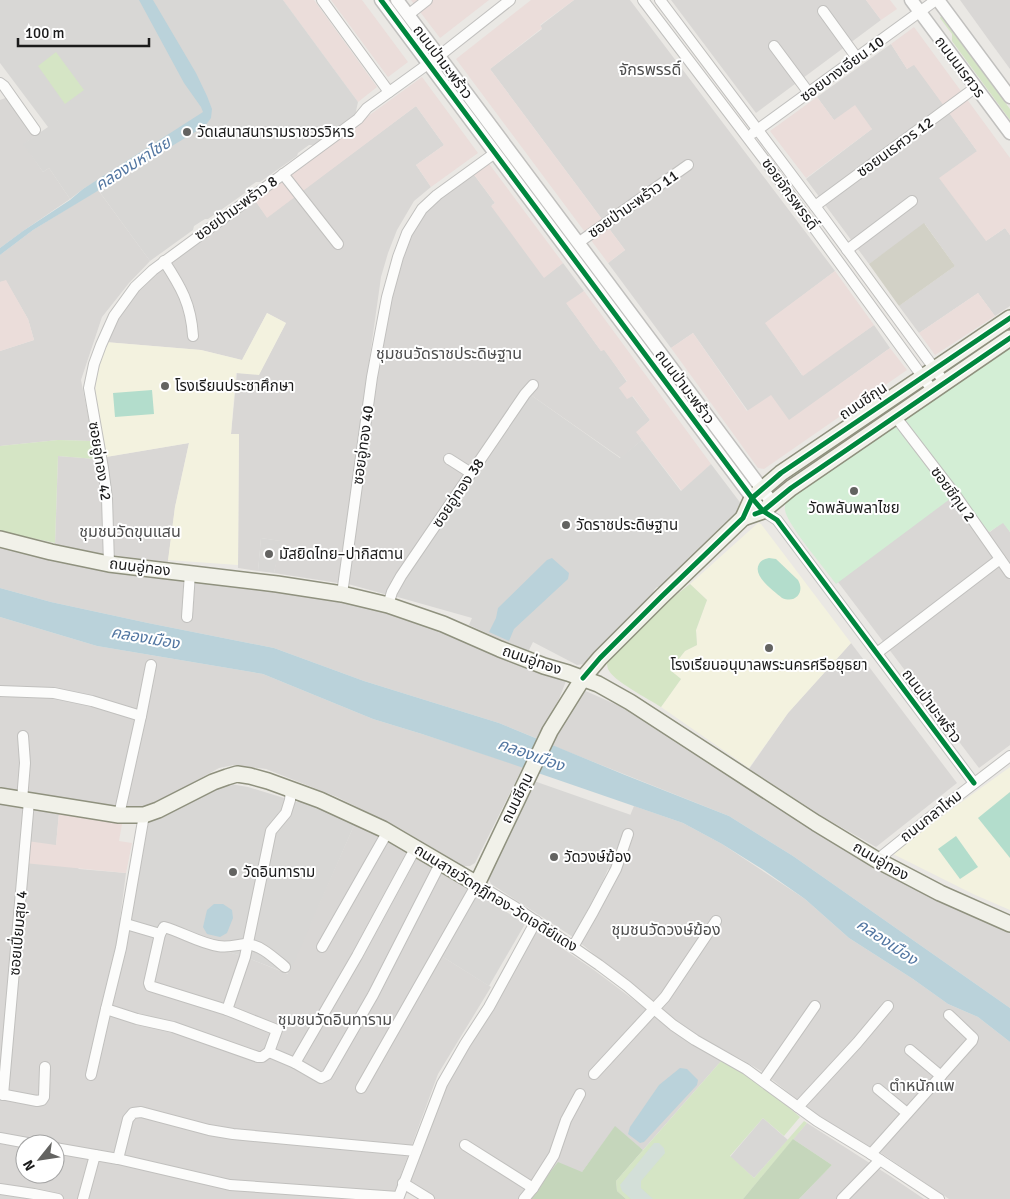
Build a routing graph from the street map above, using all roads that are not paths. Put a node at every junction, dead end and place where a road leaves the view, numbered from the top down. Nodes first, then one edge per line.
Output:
1 (322, 0) edge
2 (381, 0) edge
3 (397, 0) edge
4 (427, 0) edge
5 (510, 0) edge
6 (644, 0) edge
7 (660, 0) edge
8 (911, 0) edge
9 (937, 0) edge
10 (824, 11) dead end
11 (920, 13) junction
12 (408, 15) junction
13 (774, 46) dead end
14 (857, 58) junction
15 (434, 60) junction
16 (0, 83) edge
17 (976, 87) junction
18 (389, 92) junction
19 (809, 93) junction
20 (1010, 97) edge
21 (35, 130) dead end
22 (757, 130) junction
23 (1010, 133) edge
24 (747, 137) junction
25 (495, 153) junction
26 (688, 165) dead end
27 (283, 174) junction
28 (912, 201) dead end
29 (815, 206) junction
30 (578, 243) junction
31 (338, 244) dead end
32 (847, 250) junction
33 (164, 262) junction
34 (864, 273) junction
35 (852, 281) junction
36 (1010, 318) edge
37 (193, 336) dead end
38 (1010, 338) edge
39 (929, 372) junction
40 (534, 385) dead end
41 (939, 387) junction
42 (89, 388) joint
43 (895, 416) junction
44 (449, 459) dead end
45 (471, 473) junction
46 (757, 493) junction
47 (768, 507) junction
48 (744, 518) junction
49 (0, 539) edge
50 (1000, 559) junction
51 (109, 564) junction
52 (1010, 573) edge
53 (190, 574) junction
54 (342, 594) junction
55 (388, 605) junction
56 (187, 617) dead end
57 (876, 653) junction
58 (151, 665) dead end
59 (583, 678) junction
60 (0, 691) edge
61 (141, 716) junction
62 (23, 736) dead end
63 (1010, 756) edge
64 (974, 783) junction
65 (292, 789) junction
66 (0, 796) edge
67 (26, 800) junction
68 (118, 815) junction
69 (144, 815) junction
70 (388, 831) junction
71 (628, 834) dead end
72 (416, 847) junction
73 (877, 860) junction
74 (441, 862) junction
75 (477, 884) junction
76 (536, 921) junction
77 (716, 921) dead end
78 (126, 924) junction
79 (1010, 924) edge
80 (160, 934) junction
81 (247, 944) junction
82 (322, 947) dead end
83 (573, 947) junction
84 (285, 967) dead end
85 (815, 1006) dead end
86 (888, 1006) dead end
87 (106, 1009) junction
88 (654, 1009) junction
89 (227, 1010) junction
90 (948, 1015) dead end
91 (910, 1050) dead end
92 (269, 1052) junction
93 (295, 1063) junction
94 (45, 1067) dead end
95 (594, 1074) dead end
96 (92, 1075) dead end
97 (941, 1076) junction
98 (763, 1081) junction
99 (361, 1088) dead end
100 (878, 1089) dead end
101 (580, 1094) dead end
102 (2, 1095) edge
103 (798, 1107) junction
104 (907, 1113) junction
105 (0, 1138) edge
106 (15, 1141) edge
107 (464, 1145) dead end
108 (65, 1150) edge
109 (416, 1151) junction
110 (95, 1155) junction
111 (875, 1157) junction
112 (118, 1159) junction
113 (403, 1184) junction
114 (534, 1188) junction
115 (0, 1189) edge
116 (33, 1196) edge
117 (398, 1198) edge
118 (58, 1199) edge
119 (83, 1199) edge
120 (429, 1199) edge
121 (524, 1199) edge
122 (842, 1199) edge
123 (939, 1199) edge

1 - 18 street
2 - 15 street, ถนนป่ามะพร้าว
3 - 12 street, ถนนป่ามะพร้าว
4 - 12 street
5 - 15 street, ซอยป่ามะพร้าว 8
6 - 24 street, ซอยจักรพรรดิ์
7 - 22 street, ซอยจักรพรรดิ์
8 - 11 street, ถนนนเรศวร
9 - 11 street, ซอยบางเอียน 10
9 - 20 street, ถนนนเรศวร
10 - 14 street
11 - 14 street, ซอยบางเอียน 10
11 - 17 street, ถนนนเรศวร
12 - 15 street, ถนนป่ามะพร้าว
13 - 19 street
14 - 19 street, ซอยบางเอียน 10
15 - 18 street, ซอยป่ามะพร้าว 8
15 - 25 street, ถนนป่ามะพร้าว
15 - 30 street, ถนนป่ามะพร้าว
16 - 21 street
17 - 23 street, ถนนนเรศวร
17 - 29 street, ซอยนเรศวร 12
18 - 27 street, ซอยป่ามะพร้าว 8
19 - 22 street, ซอยบางเอียน 10
22 - 24 street, ซอยบางเอียน 10
22 - 29 street, ซอยจักรพรรดิ์
24 - 35 street, ซอยจักรพรรดิ์
25 - 46 street, ถนนป่ามะพร้าว
25 - 54 street, ซอยอู่ทอง 40
26 - 30 street, ซอยป่ามะพร้าว 11
27 - 31 street
27 - 33 street, ซอยป่ามะพร้าว 8
28 - 32 street
29 - 32 street, ซอยจักรพรรดิ์
30 - 46 street, ถนนป่ามะพร้าว
32 - 34 street, ซอยจักรพรรดิ์
33 - 37 street
33 - 42 street, ซอยป่ามะพร้าว 8
34 - 35 street
34 - 39 street, ซอยจักรพรรดิ์
35 - 39 street, ซอยจักรพรรดิ์
36 - 39 main road, ถนนชีกุน
38 - 41 main road, ถนนชีกุน
39 - 41 street, ซอยจักรพรรดิ์
39 - 46 main road, ถนนชีกุน
40 - 45 street, ซอยอู่ทอง 38
41 - 43 main road, ถนนชีกุน
42 - 51 street, ซอยอู่ทอง 42
43 - 47 main road, ถนนชีกุน
43 - 50 street, ซอยชีกุน 2
44 - 45 street
45 - 55 street, ซอยอู่ทอง 38
46 - 47 street, ถนนป่ามะพร้าว
46 - 48 main road, ถนนชีกุน
47 - 48 main road, ถนนชีกุน
47 - 57 street, ถนนป่ามะพร้าว
48 - 59 main road, ถนนชีกุน
49 - 51 main road, ถนนอู่ทอง
50 - 52 street, ซอยชีกุน 2
50 - 57 street
51 - 53 main road, ถนนอู่ทอง
53 - 54 main road, ถนนอู่ทอง
53 - 56 street
54 - 55 main road, ถนนอู่ทอง
55 - 59 main road, ถนนอู่ทอง
57 - 64 street, ถนนป่ามะพร้าว
58 - 61 street
59 - 73 main road, ถนนอู่ทอง
59 - 75 main road, ถนนชีกุน
60 - 61 street
61 - 68 street
62 - 67 street, ซอยเปี่ยมสุข 4
63 - 64 street, ถนนกลาโหม
64 - 73 street, ถนนกลาโหม
65 - 69 main road, ถนนสายวัดกุฎีทอง-วัดเจดีย์แดง
65 - 70 main road, ถนนสายวัดกุฎีทอง-วัดเจดีย์แดง
65 - 81 street
66 - 67 main road, ถนนสายวัดกุฎีทอง-วัดเจดีย์แดง
67 - 68 main road, ถนนสายวัดกุฎีทอง-วัดเจดีย์แดง
67 - 102 street, ซอยเปี่ยมสุข 4
68 - 69 main road, ถนนสายวัดกุฎีทอง-วัดเจดีย์แดง
69 - 78 street
70 - 72 main road, ถนนสายวัดกุฎีทอง-วัดเจดีย์แดง
70 - 82 street
71 - 83 street
72 - 74 main road, ถนนสายวัดกุฎีทอง-วัดเจดีย์แดง
72 - 93 street
73 - 79 main road, ถนนอู่ทอง
74 - 75 main road, ถนนสายวัดกุฎีทอง-วัดเจดีย์แดง
74 - 93 street
75 - 76 street, ถนนสายวัดกุฎีทอง-วัดเจดีย์แดง
75 - 99 street
76 - 83 street, ถนนสายวัดกุฎีทอง-วัดเจดีย์แดง
76 - 109 street
77 - 88 street
78 - 80 street
78 - 87 street
80 - 81 street
80 - 89 street
81 - 84 street
81 - 89 street
83 - 88 street, ถนนสายวัดกุฎีทอง-วัดเจดีย์แดง
85 - 98 street
86 - 103 street
87 - 92 street
87 - 96 street
88 - 95 street
88 - 98 street, ถนนสายวัดกุฎีทอง-วัดเจดีย์แดง
89 - 92 street
90 - 97 street
91 - 97 street
92 - 93 street
94 - 102 street
97 - 104 street
98 - 103 street, ถนนสายวัดกุฎีทอง-วัดเจดีย์แดง
100 - 104 street
101 - 114 street
103 - 111 street, ถนนสายวัดกุฎีทอง-วัดเจดีย์แดง
104 - 111 street
105 - 106 street
107 - 114 street
108 - 110 street
109 - 112 street
109 - 113 street
110 - 112 street
110 - 119 street
111 - 122 street
111 - 123 street, ถนนสายวัดกุฎีทอง-วัดเจดีย์แดง
112 - 117 street
113 - 117 street
113 - 120 street
114 - 121 street
115 - 116 street
116 - 118 street

